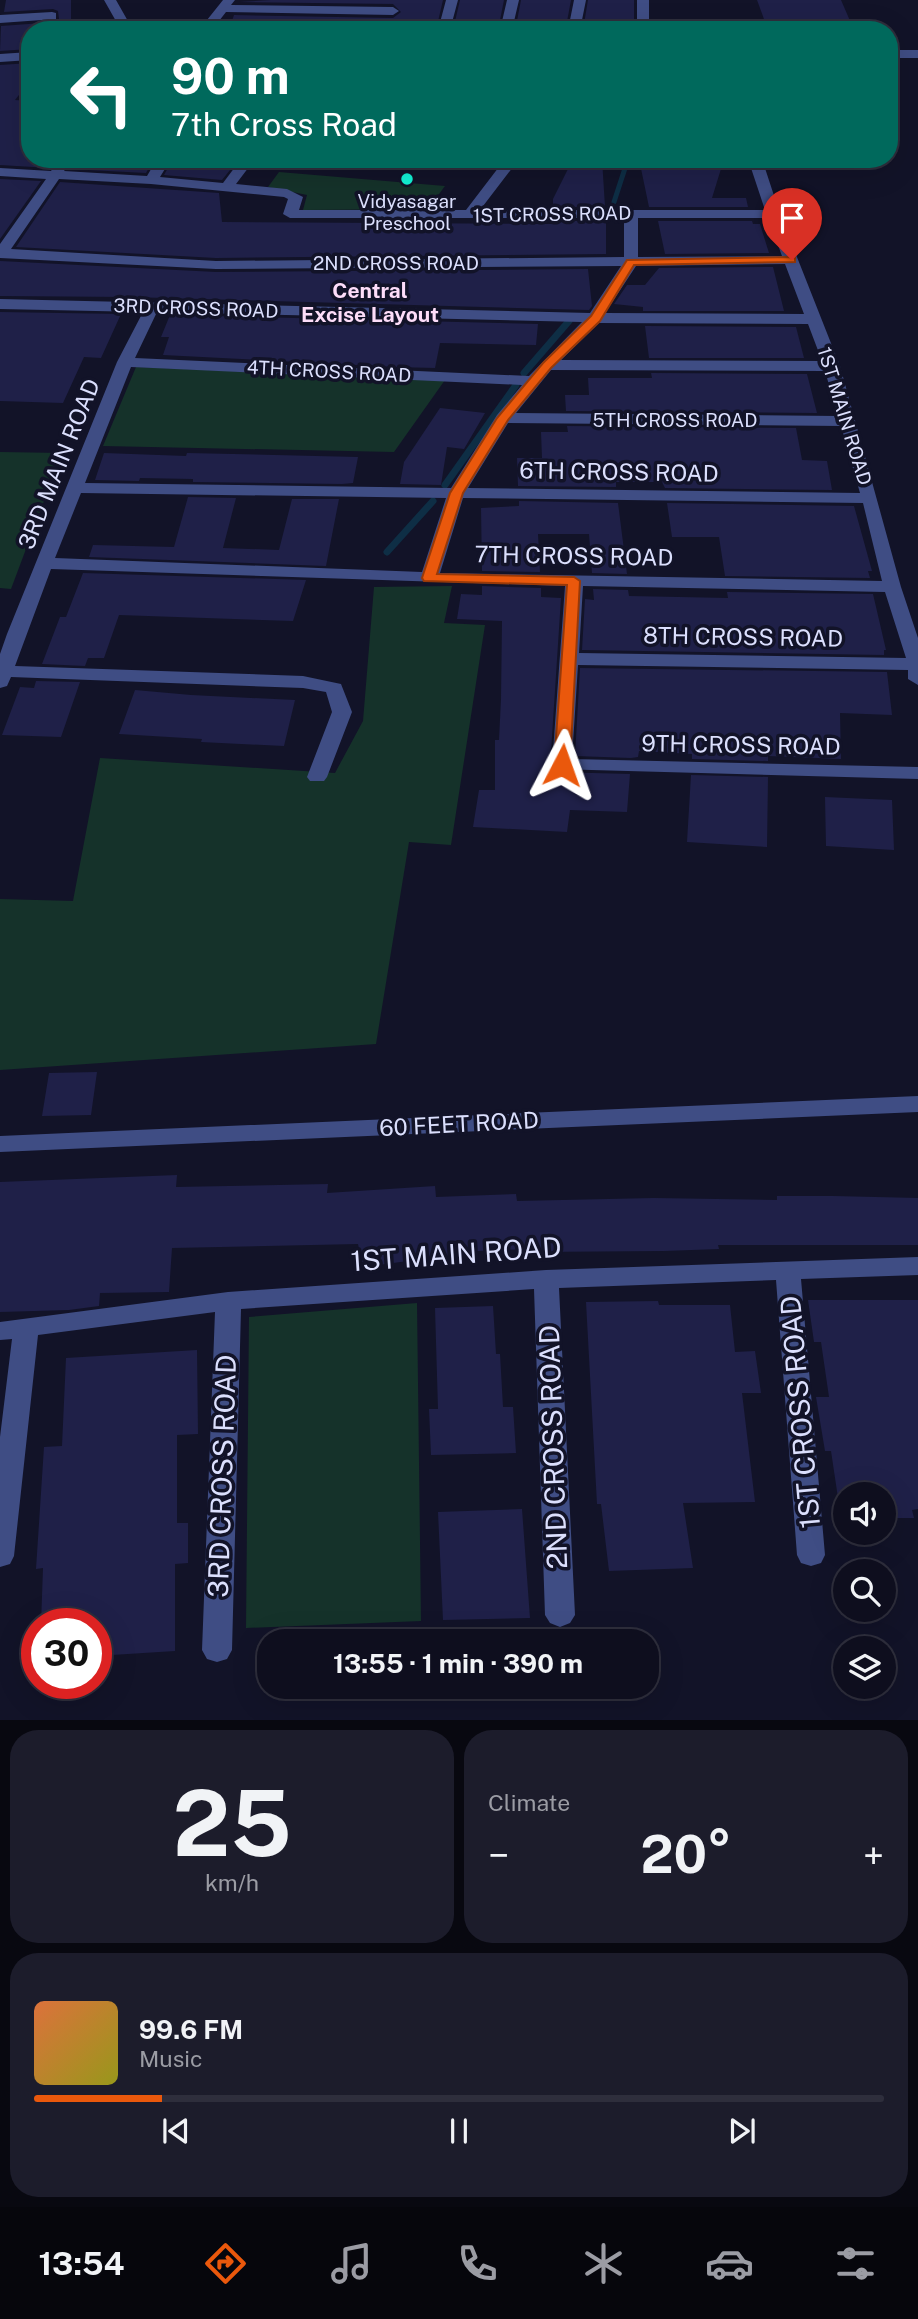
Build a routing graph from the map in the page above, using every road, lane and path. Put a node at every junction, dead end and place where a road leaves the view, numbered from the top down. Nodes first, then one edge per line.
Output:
1 (110, 0) edge
2 (453, 0) edge
3 (513, 0) edge
4 (580, 0) edge
5 (643, 0) edge
6 (225, 4) edge
7 (393, 11) dead end
8 (52, 16) dead end
9 (0, 19) edge
10 (122, 21) edge
11 (212, 21) edge
12 (447, 21) edge
13 (508, 21) edge
14 (576, 21) edge
15 (643, 21) edge
16 (898, 54) edge
17 (918, 54) edge
18 (21, 57) edge
19 (0, 58) edge
20 (60, 168) edge
21 (158, 168) edge
22 (241, 168) edge
23 (505, 168) edge
24 (758, 168) edge
25 (0, 172) edge
26 (56, 175) junction
27 (151, 180) junction
28 (228, 186) junction
29 (631, 212) junction
30 (773, 214) junction
31 (469, 215) junction
32 (0, 254) edge
33 (792, 260) junction
34 (631, 262) junction
35 (0, 304) edge
36 (153, 306) junction
37 (596, 318) junction
38 (813, 319) junction
39 (125, 362) junction
40 (547, 365) junction
41 (832, 366) junction
42 (533, 381) junction
43 (503, 418) junction
44 (847, 421) junction
45 (74, 488) junction
46 (456, 493) junction
47 (870, 498) junction
48 (44, 563) junction
49 (429, 578) junction
50 (574, 581) junction
51 (892, 587) junction
52 (8, 633) edge
53 (569, 659) junction
54 (917, 671) edge
55 (2, 676) edge
56 (918, 773) edge
57 (317, 777) dead end
58 (918, 1104) edge
59 (0, 1144) edge
60 (918, 1266) edge
61 (788, 1270) junction
62 (546, 1279) junction
63 (228, 1301) junction
64 (13, 1330) edge
65 (811, 1555) dead end
66 (0, 1556) edge
67 (560, 1615) dead end
68 (217, 1650) dead end

1 - 10 street
2 - 12 street
3 - 13 street
4 - 14 street
5 - 15 street
6 - 7 street
6 - 11 street
8 - 9 street
16 - 17 street
18 - 19 street
20 - 26 street
21 - 27 street
22 - 28 street
23 - 31 street
24 - 30 street, 1ST MAIN ROAD
25 - 26 street
26 - 27 street
26 - 32 street
27 - 28 street
28 - 31 street, 1ST CROSS ROAD
29 - 30 street, 1ST CROSS ROAD
29 - 31 street, 1ST CROSS ROAD
29 - 34 street
30 - 33 street, 1ST MAIN ROAD
32 - 34 street, 2ND CROSS ROAD
33 - 34 street, 2ND CROSS ROAD
33 - 38 street, 1ST MAIN ROAD
34 - 37 street
35 - 36 street, 3RD CROSS ROAD
36 - 37 street, 3RD CROSS ROAD
36 - 39 street, 3RD MAIN ROAD
37 - 38 street, 3RD CROSS ROAD
37 - 40 street
38 - 41 street, 1ST MAIN ROAD
39 - 42 street, 4TH CROSS ROAD
39 - 45 street, 3RD MAIN ROAD
40 - 41 street
40 - 42 street
41 - 44 street, 1ST MAIN ROAD
42 - 43 street
43 - 44 street, 5TH CROSS ROAD
43 - 46 street
44 - 47 street, 1ST MAIN ROAD
45 - 46 street, 6TH CROSS ROAD
45 - 48 street, 3RD MAIN ROAD
46 - 47 street, 6TH CROSS ROAD
46 - 49 street
47 - 51 street, 1ST MAIN ROAD
48 - 49 street, 7TH CROSS ROAD
48 - 52 street, 3RD MAIN ROAD
49 - 50 street, 7TH CROSS ROAD
50 - 51 street, 7TH CROSS ROAD
50 - 53 street
51 - 54 street, 1ST MAIN ROAD
52 - 55 street, 3RD MAIN ROAD
53 - 54 street, 8TH CROSS ROAD
53 - 56 street, 9TH CROSS ROAD
55 - 57 street
58 - 59 street, 60 FEET ROAD
60 - 61 street, 1ST MAIN ROAD
61 - 62 street, 1ST MAIN ROAD
61 - 65 street, 1ST CROSS ROAD
62 - 63 street, 1ST MAIN ROAD
62 - 67 street, 2ND CROSS ROAD
63 - 64 street, 1ST MAIN ROAD
63 - 68 street, 3RD CROSS ROAD
64 - 66 street

